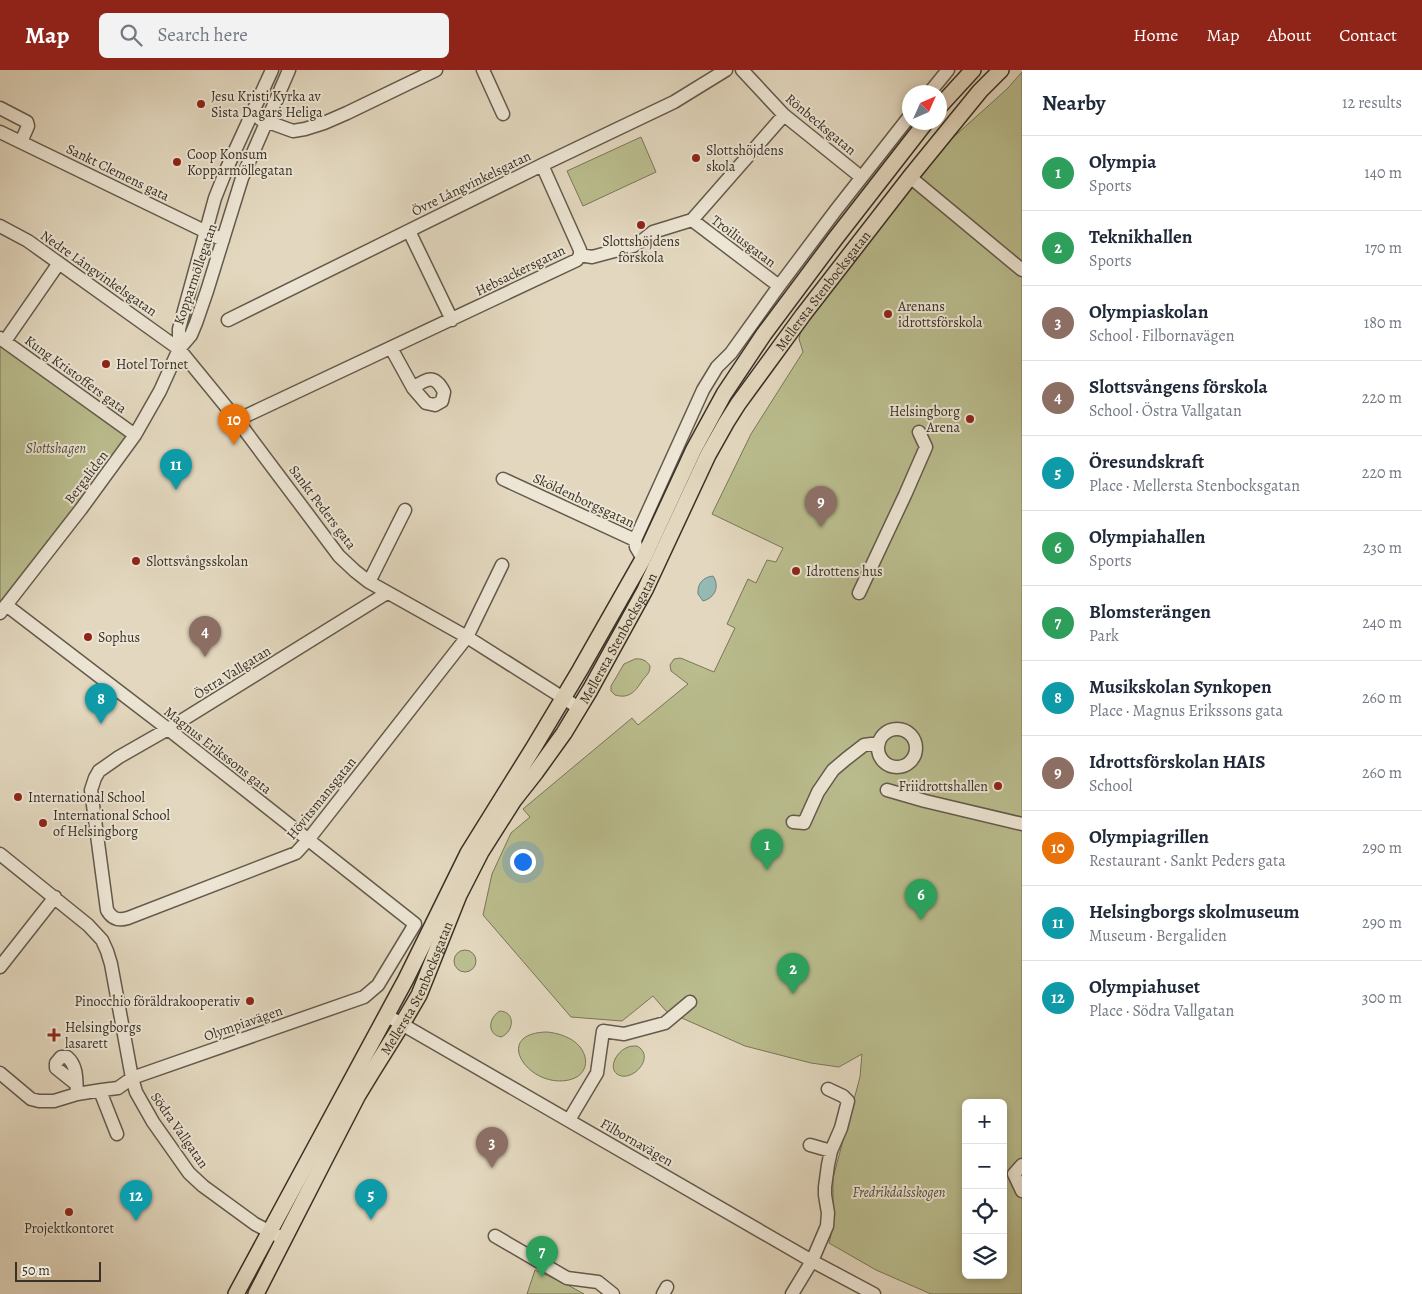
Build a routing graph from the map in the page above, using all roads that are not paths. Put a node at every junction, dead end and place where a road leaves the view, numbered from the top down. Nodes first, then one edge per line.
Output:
1 (272, 70) edge
2 (289, 70) edge
3 (436, 70) edge
4 (483, 70) edge
5 (726, 70) edge
6 (742, 70) edge
7 (948, 70) edge
8 (973, 70) edge
9 (1001, 70) edge
10 (936, 85) edge
11 (947, 99) edge
12 (0, 108) edge
13 (503, 114) dead end
14 (251, 115) junction
15 (784, 115) junction
16 (266, 122) junction
17 (902, 127) edge
18 (920, 130) edge
19 (0, 132) edge
20 (21, 142) junction
21 (542, 165) junction
22 (861, 177) junction
23 (910, 177) junction
24 (692, 220) junction
25 (0, 226) edge
26 (409, 231) junction
27 (206, 232) junction
28 (223, 240) junction
29 (580, 255) junction
30 (59, 263) junction
31 (1022, 270) edge
32 (779, 286) junction
33 (228, 320) dead end
34 (452, 320) junction
35 (2, 340) edge
36 (391, 348) junction
37 (179, 349) junction
38 (412, 388) dead end
39 (237, 420) junction
40 (919, 432) dead end
41 (135, 435) junction
42 (503, 479) dead end
43 (405, 510) dead end
44 (635, 540) junction
45 (643, 558) junction
46 (502, 565) dead end
47 (369, 582) junction
48 (387, 593) junction
49 (858, 593) dead end
50 (3, 609) edge
51 (468, 638) junction
52 (563, 698) junction
53 (579, 708) junction
54 (168, 730) junction
55 (879, 743) dead end
56 (886, 790) dead end
57 (793, 822) dead end
58 (1022, 824) edge
59 (308, 840) junction
60 (0, 854) edge
61 (55, 897) junction
62 (120, 920) joint
63 (0, 967) edge
64 (364, 997) joint
65 (690, 1002) dead end
66 (386, 1015) junction
67 (402, 1024) junction
68 (0, 1073) edge
69 (132, 1078) junction
70 (828, 1089) dead end
71 (102, 1090) junction
72 (568, 1120) junction
73 (117, 1134) dead end
74 (810, 1145) dead end
75 (831, 1150) junction
76 (1022, 1165) edge
77 (1022, 1191) edge
78 (269, 1232) junction
79 (495, 1236) dead end
80 (284, 1239) junction
81 (812, 1261) junction
82 (236, 1294) edge
83 (256, 1294) edge
84 (613, 1294) edge
85 (792, 1294) edge
86 (874, 1294) edge

1 - 14 street, Kopparmöllegatan
2 - 16 street, Kopparmöllegatan
3 - 16 street
4 - 13 street
5 - 21 street, Övre Långvinkelsgatan
6 - 15 street, Rönbecksgatan
7 - 10 street
8 - 11 main road
9 - 23 main road, Mellersta Stenbocksgatan
12 - 20 street
14 - 16 street
14 - 27 street, Kopparmöllegatan
15 - 22 street, Rönbecksgatan
15 - 24 street
16 - 28 street, Kopparmöllegatan
17 - 22 street
18 - 45 main road, Mellersta Stenbocksgatan
19 - 20 street, Sankt Clemens gata
20 - 27 street, Sankt Clemens gata
21 - 26 street, Övre Långvinkelsgatan
21 - 29 street
22 - 32 street
23 - 31 street
23 - 53 main road, Mellersta Stenbocksgatan
24 - 29 street, Hebsackersgatan
24 - 32 street, Troiliusgatan
25 - 30 street, Nedre Långvinkelsgatan
26 - 33 street, Övre Långvinkelsgatan
26 - 34 street
27 - 28 street, Sankt Clemens gata
27 - 37 street, Kopparmöllegatan
28 - 37 street, Kopparmöllegatan
29 - 34 street, Hebsackersgatan
30 - 35 street
30 - 37 street, Nedre Långvinkelsgatan
32 - 44 street
34 - 36 street, Hebsackersgatan
35 - 41 street, Kung Kristoffers gata
36 - 38 street
36 - 39 street, Hebsackersgatan
37 - 39 street, Sankt Peders gata
37 - 41 street, Bergaliden
39 - 47 street, Sankt Peders gata
40 - 49 street
41 - 50 street, Bergaliden
42 - 44 street, Sköldenborgsgatan
43 - 47 street
44 - 45 street, Sköldenborgsgatan
45 - 52 main road, Mellersta Stenbocksgatan
46 - 51 street, Hövitsmansgatan
47 - 48 street, Sankt Peders gata
48 - 51 street, Sankt Peders gata
48 - 54 street, Östra Vallgatan
50 - 54 street, Magnus Erikssons gata
51 - 52 street, Sankt Peders gata
51 - 59 street, Hövitsmansgatan
52 - 53 street, Sankt Peders gata
52 - 66 main road, Mellersta Stenbocksgatan
53 - 67 main road, Mellersta Stenbocksgatan
54 - 59 street, Magnus Erikssons gata
54 - 62 street, Östra Vallgatan
55 - 57 street
56 - 58 street
59 - 62 street, Hövitsmansgatan
59 - 64 street, Magnus Erikssons gata
60 - 61 street, Södra Vallgatan
61 - 63 street
61 - 69 street, Södra Vallgatan
64 - 69 street, Olympiavägen
65 - 72 street
66 - 67 street, Filbornavägen
66 - 78 main road, Mellersta Stenbocksgatan
67 - 72 street, Filbornavägen
67 - 80 main road, Mellersta Stenbocksgatan
68 - 71 street, Olympiavägen
69 - 71 street, Olympiavägen
69 - 78 street, Södra Vallgatan
70 - 75 street
71 - 73 street
72 - 81 street, Filbornavägen
74 - 75 street
75 - 81 street
76 - 77 street
78 - 80 street, Södra Vallgatan
78 - 82 main road, Mellersta Stenbocksgatan
79 - 84 street
80 - 83 main road, Mellersta Stenbocksgatan
81 - 85 street
81 - 86 street, Filbornavägen

